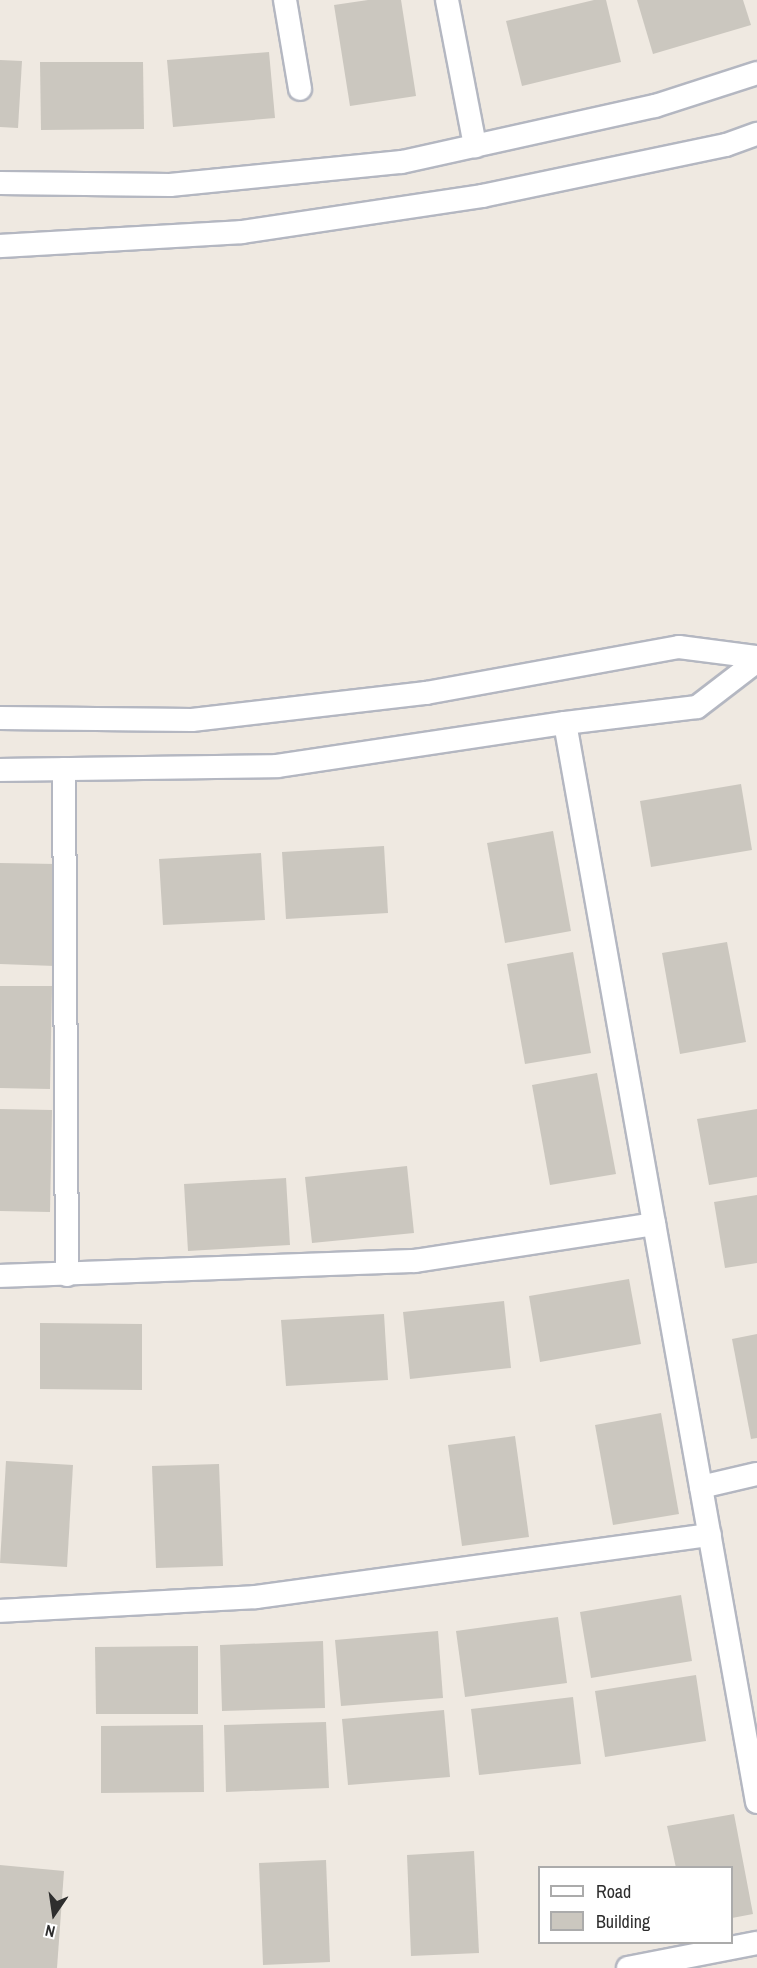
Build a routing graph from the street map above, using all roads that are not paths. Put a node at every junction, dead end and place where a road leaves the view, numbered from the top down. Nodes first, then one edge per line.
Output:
1 (285, 0) edge
2 (447, 0) edge
3 (757, 74) edge
4 (300, 89) dead end
5 (757, 134) edge
6 (475, 146) junction
7 (0, 183) edge
8 (0, 246) edge
9 (757, 659) edge
10 (0, 718) edge
11 (565, 723) junction
12 (64, 769) junction
13 (0, 770) edge
14 (654, 1224) junction
15 (67, 1275) junction
16 (0, 1276) edge
17 (757, 1474) edge
18 (701, 1487) junction
19 (710, 1535) junction
20 (0, 1611) edge
21 (747, 1687) edge
22 (757, 1802) edge
23 (757, 1943) edge
24 (628, 1968) edge

1 - 4 street
2 - 6 street
3 - 6 street
5 - 8 street
6 - 7 street
9 - 10 street
9 - 11 street
11 - 12 street
11 - 14 street
12 - 13 street
12 - 15 street
14 - 15 street
14 - 18 street
15 - 16 street
17 - 18 street
18 - 19 street
19 - 20 street
19 - 21 street
21 - 22 street
23 - 24 street

